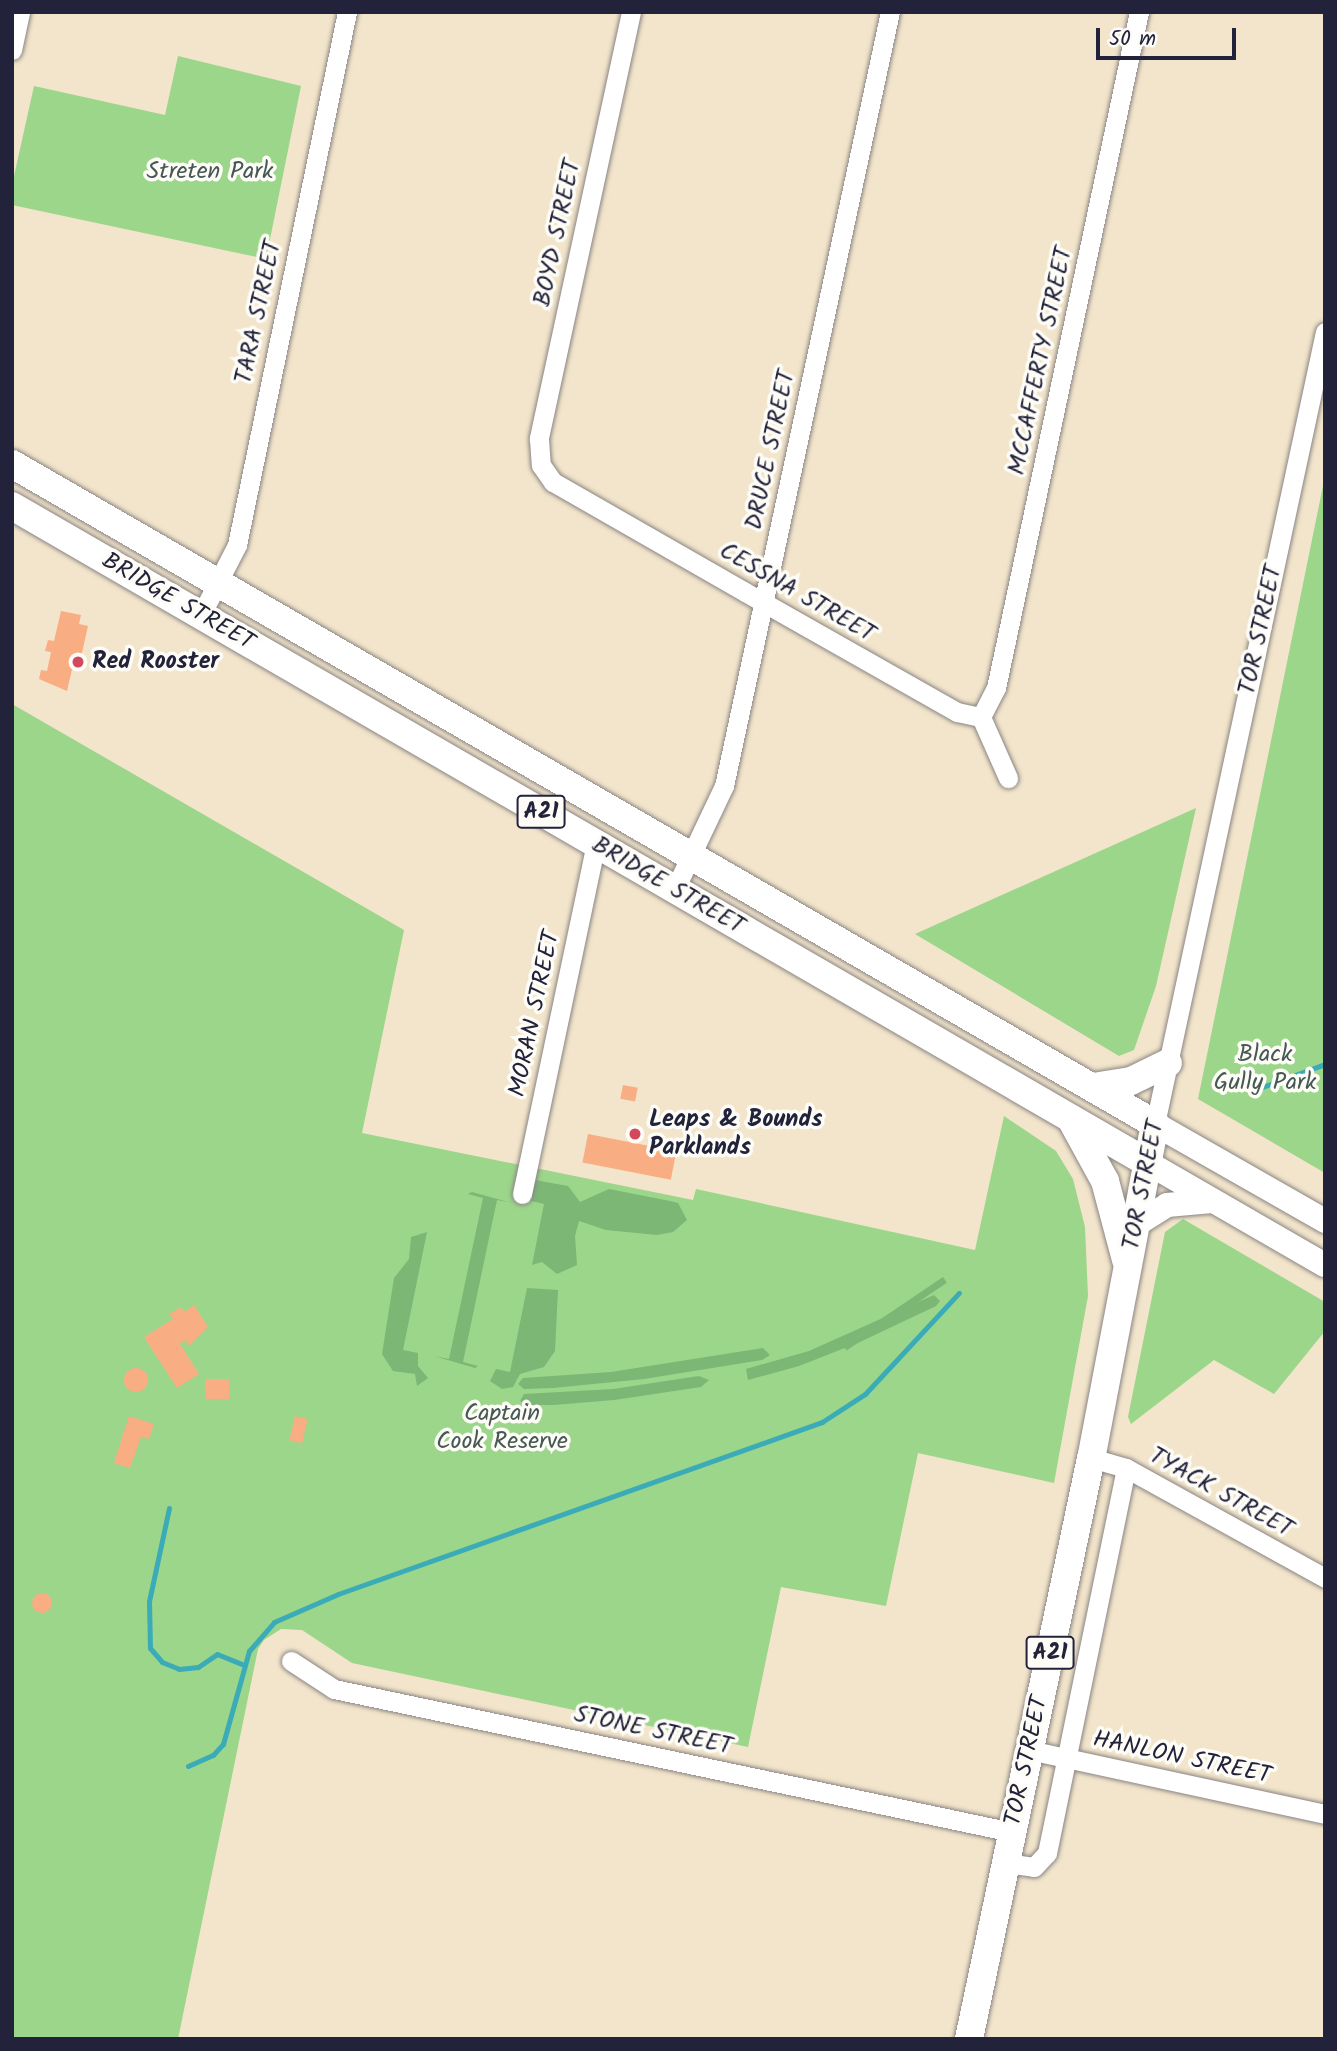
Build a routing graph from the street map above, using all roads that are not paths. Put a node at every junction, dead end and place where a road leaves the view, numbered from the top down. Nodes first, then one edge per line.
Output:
1 (20, 12) edge
2 (347, 12) edge
3 (631, 12) edge
4 (890, 12) edge
5 (1139, 12) edge
6 (12, 50) edge
7 (1325, 332) edge
8 (1315, 425) edge
9 (12, 464) edge
10 (541, 465) joint
11 (12, 506) edge
12 (219, 584) junction
13 (764, 603) junction
14 (201, 615) junction
15 (981, 717) junction
16 (1008, 778) dead end
17 (596, 844) junction
18 (694, 856) junction
19 (675, 889) junction
20 (1168, 1063) junction
21 (1093, 1087) junction
22 (1070, 1118) junction
23 (1155, 1124) junction
24 (1149, 1163) junction
25 (522, 1194) dead end
26 (1212, 1201) junction
27 (1325, 1221) edge
28 (1137, 1224) junction
29 (1325, 1265) edge
30 (1128, 1266) junction
31 (1091, 1458) junction
32 (1126, 1468) junction
33 (1325, 1578) edge
34 (291, 1661) dead end
35 (1029, 1750) junction
36 (1068, 1759) junction
37 (1325, 1814) edge
38 (1012, 1832) junction
39 (1006, 1863) junction
40 (969, 2039) edge

1 - 6 street
2 - 12 street, TARA STREET
3 - 10 street, BOYD STREET
4 - 13 street, DRUCE STREET
5 - 15 street, MCCAFFERTY STREET
7 - 8 street, TOR STREET
8 - 20 street, TOR STREET
9 - 12 highway, BRIDGE STREET / A21
10 - 13 street, CESSNA STREET
11 - 14 highway, BRIDGE STREET / A21
12 - 14 street, TARA STREET
12 - 18 highway, BRIDGE STREET / A21
13 - 15 street, CESSNA STREET
13 - 18 street, DRUCE STREET
14 - 17 highway, BRIDGE STREET / A21
15 - 16 street
17 - 19 highway, BRIDGE STREET / A21
17 - 25 street, MORAN STREET
18 - 19 street, DRUCE STREET
18 - 21 highway, BRIDGE STREET / A21
19 - 22 highway, BRIDGE STREET / A21
20 - 21 highway
20 - 23 street, TOR STREET
21 - 23 highway, BRIDGE STREET / A21
22 - 24 highway, BRIDGE STREET
22 - 30 highway, A21
23 - 24 highway, TOR STREET / A21
23 - 27 main road, BRIDGE STREET
24 - 26 main road, BRIDGE STREET
24 - 28 highway, TOR STREET / A21
26 - 28 main road
26 - 29 main road, BRIDGE STREET
28 - 30 highway, TOR STREET / A21
30 - 31 highway, TOR STREET / A21
31 - 32 street, TYACK STREET
31 - 35 highway, TOR STREET / A21
32 - 33 street, TYACK STREET
32 - 36 street
34 - 38 street, STONE STREET
35 - 36 street, HANLON STREET
35 - 38 highway, TOR STREET / A21
36 - 37 street, HANLON STREET
36 - 39 street
38 - 39 highway, TOR STREET / A21
39 - 40 highway, TOR STREET / A21

